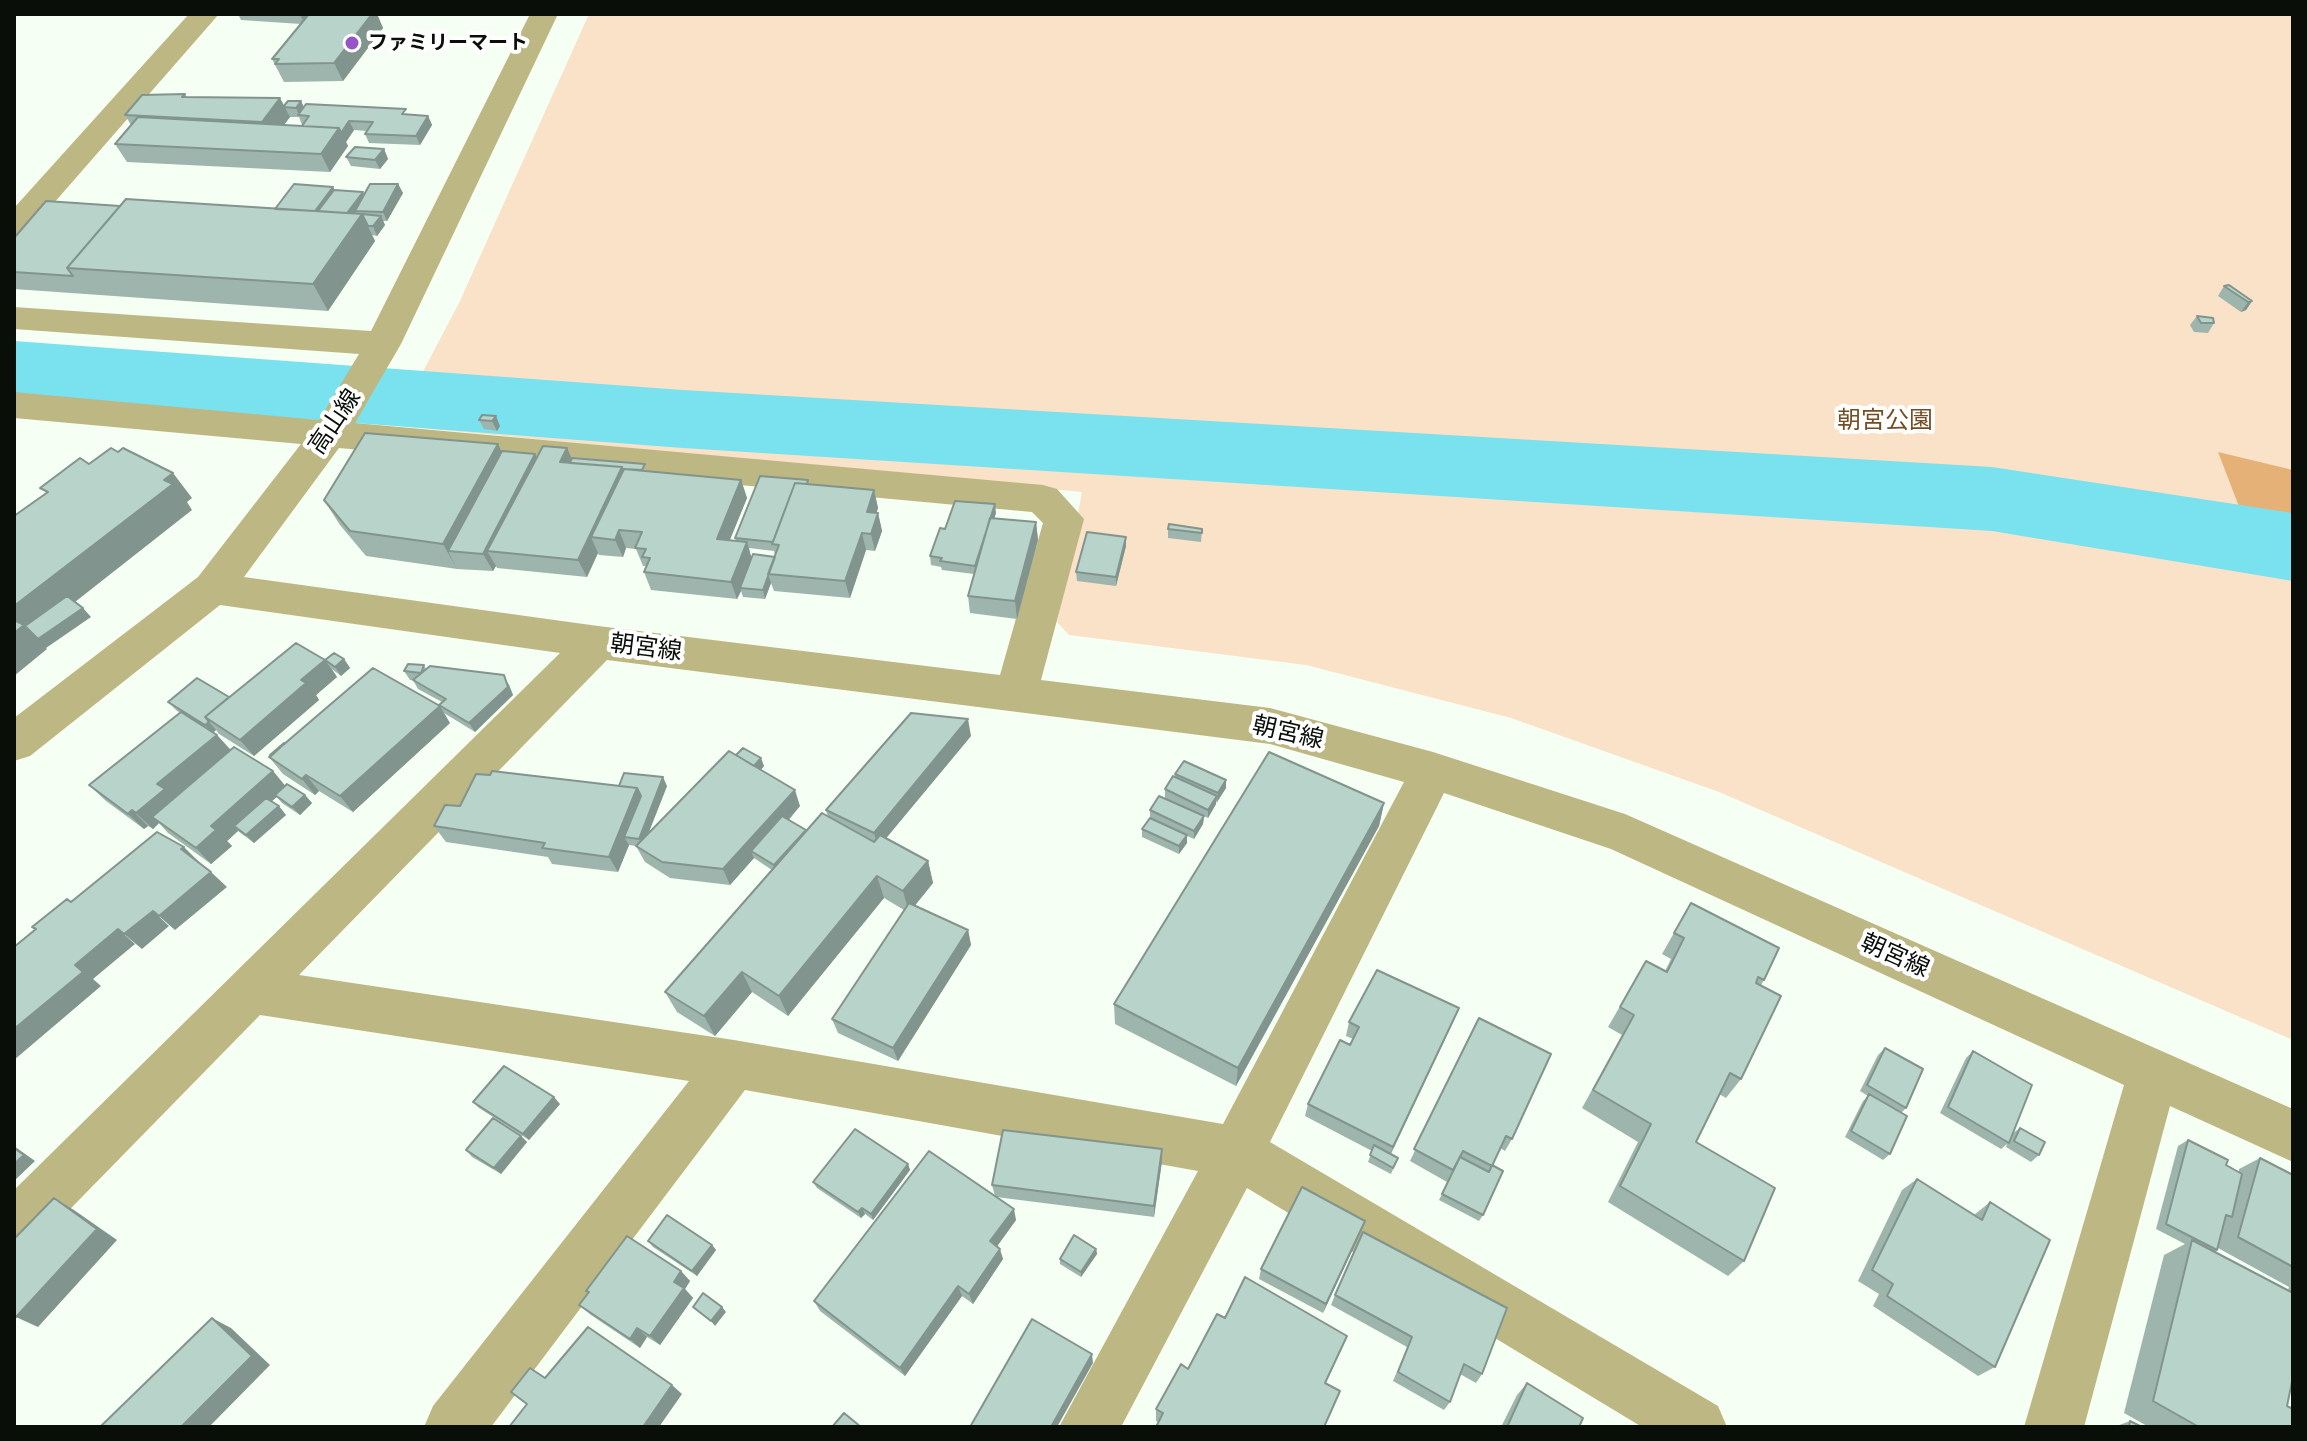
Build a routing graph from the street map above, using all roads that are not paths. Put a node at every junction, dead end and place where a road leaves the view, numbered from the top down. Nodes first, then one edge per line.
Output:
1 (205, 14) edge
2 (544, 14) edge
3 (14, 228) edge
4 (14, 318) edge
5 (383, 344) junction
6 (14, 405) edge
7 (344, 411) junction
8 (213, 588) junction
9 (598, 642) junction
10 (1016, 694) junction
11 (14, 743) edge
12 (1433, 771) junction
13 (251, 991) junction
14 (734, 1064) junction
15 (2153, 1073) junction
16 (2293, 1136) edge
17 (1237, 1152) junction
18 (14, 1228) edge
19 (454, 1427) edge
20 (1089, 1427) edge
21 (1697, 1427) edge
22 (2054, 1427) edge

1 - 3 street
2 - 5 street, 高山線
4 - 5 street
5 - 7 street, 高山線
6 - 7 street
7 - 8 street, 高山線
7 - 10 street
8 - 9 street, 朝宮線
8 - 11 street, 高山線
9 - 10 street, 朝宮線
9 - 13 street
10 - 12 street, 朝宮線
12 - 15 street, 朝宮線
12 - 17 street
13 - 14 street
13 - 18 street
14 - 17 street
14 - 19 street
15 - 16 street, 朝宮線
15 - 22 street
17 - 20 street
17 - 21 street

